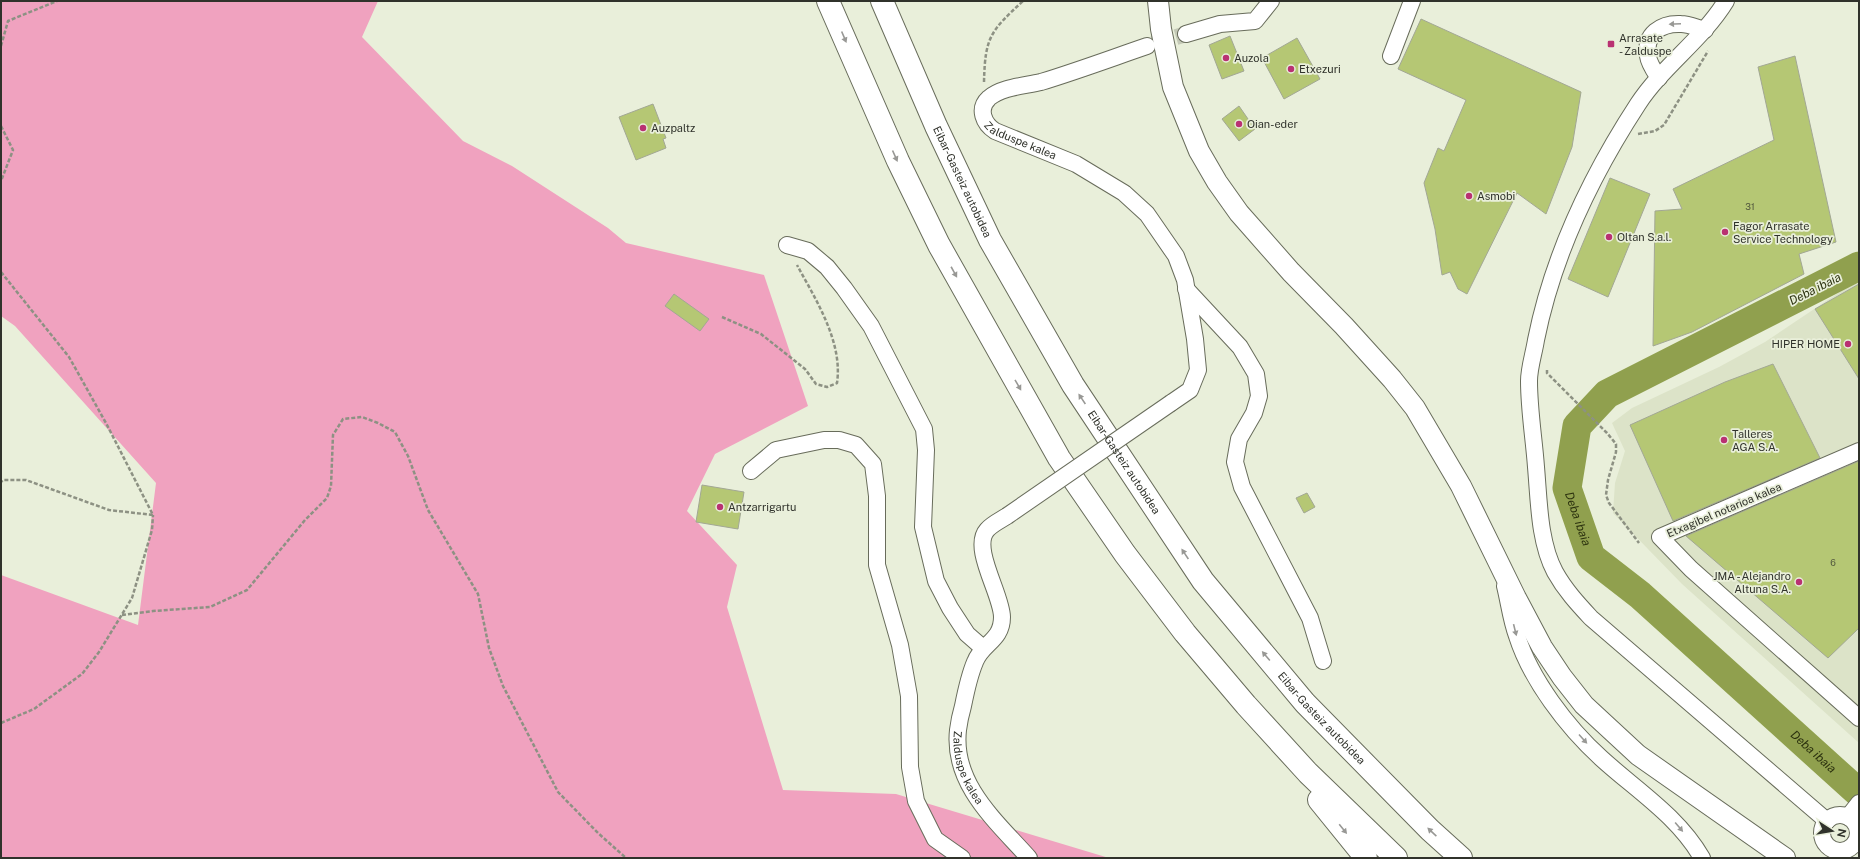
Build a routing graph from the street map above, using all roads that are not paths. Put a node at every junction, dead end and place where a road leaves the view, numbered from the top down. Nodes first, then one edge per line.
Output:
1 (828, 1) edge
2 (882, 1) edge
3 (1158, 1) edge
4 (1271, 1) edge
5 (1412, 1) edge
6 (1726, 1) edge
7 (1705, 30) junction
8 (1186, 34) tunnel mouth
9 (1148, 46) tunnel mouth
10 (1391, 56) dead end
11 (1659, 78) junction
12 (787, 245) road end
13 (1186, 289) junction
14 (1859, 451) edge
15 (751, 471) dead end
16 (1500, 565) junction
17 (983, 648) junction
18 (1323, 661) dead end
19 (1859, 718) edge
20 (1308, 772) junction
21 (1854, 809) edge
22 (1827, 821) junction
23 (1858, 843) edge
24 (1827, 853) edge
25 (962, 858) edge
26 (1029, 858) edge
27 (1366, 858) edge
28 (1396, 858) edge
29 (1461, 858) edge
30 (1702, 858) edge
31 (1785, 858) edge

1 -> 20 highway
29 -> 2 highway, Eibar-Gasteiz autobidea
3 - 16 main road
4 - 8 street
5 - 10 street
6 - 7 street
7 - 11 street
7 -> 11 street
9 - 13 street, Zalduspe kalea
11 - 22 street
12 - 17 street
13 - 17 street, Zalduspe kalea, bridge
13 - 18 street
14 - 19 street, Etxagibel notarioa kalea
15 - 25 street
16 -> 30 street
16 - 31 main road
17 - 26 street, Zalduspe kalea
20 -> 27 highway
20 - 28 highway
21 - 22 street
21 - 23 street
22 - 24 street
23 - 24 street

